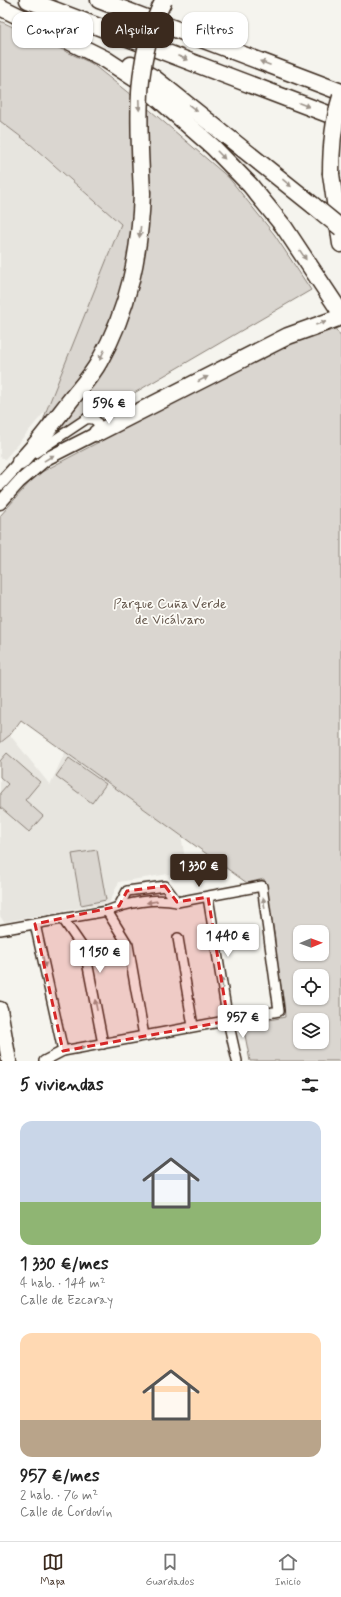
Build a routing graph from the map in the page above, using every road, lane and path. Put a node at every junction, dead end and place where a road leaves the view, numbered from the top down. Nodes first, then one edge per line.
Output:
1 (28, 0) edge
2 (99, 0) edge
3 (164, 0) edge
4 (0, 3) edge
5 (0, 7) edge
6 (341, 92) edge
7 (341, 97) edge
8 (341, 119) edge
9 (341, 228) edge
10 (341, 244) edge
11 (341, 313) edge
12 (341, 317) edge
13 (97, 433) junction
14 (20, 462) junction
15 (0, 484) edge
16 (0, 504) edge
17 (208, 897) junction
18 (177, 902) junction
19 (119, 906) junction
20 (107, 911) junction
21 (63, 919) junction
22 (35, 924) junction
23 (0, 930) edge
24 (178, 938) dead end
25 (0, 1008) edge
26 (228, 1021) junction
27 (193, 1026) junction
28 (144, 1036) junction
29 (2, 1038) edge
30 (103, 1044) junction
31 (63, 1051) junction
32 (9, 1061) edge
33 (44, 1061) edge
34 (237, 1061) edge

1 -> 8 highway
6 -> 2 highway
3 -> 14 highway, bridge
4 -> 9 highway, bridge
5 -> 11 highway
7 - 10 highway, bridge
13 -> 12 highway
13 - 14 street
16 -> 13 main road
14 - 15 main road
17 - 18 street
26 -> 17 street
26 -> 17 street
18 -> 19 street
18 - 19 street
19 - 20 street
20 - 21 street
20 - 28 street
21 - 22 street
30 -> 21 street
22 - 23 street
22 -> 31 street
24 - 27 street
25 - 29 main road
26 - 27 street
26 - 34 street
27 - 28 street
28 - 30 street
29 - 32 main road
31 -> 30 street
31 - 33 street

